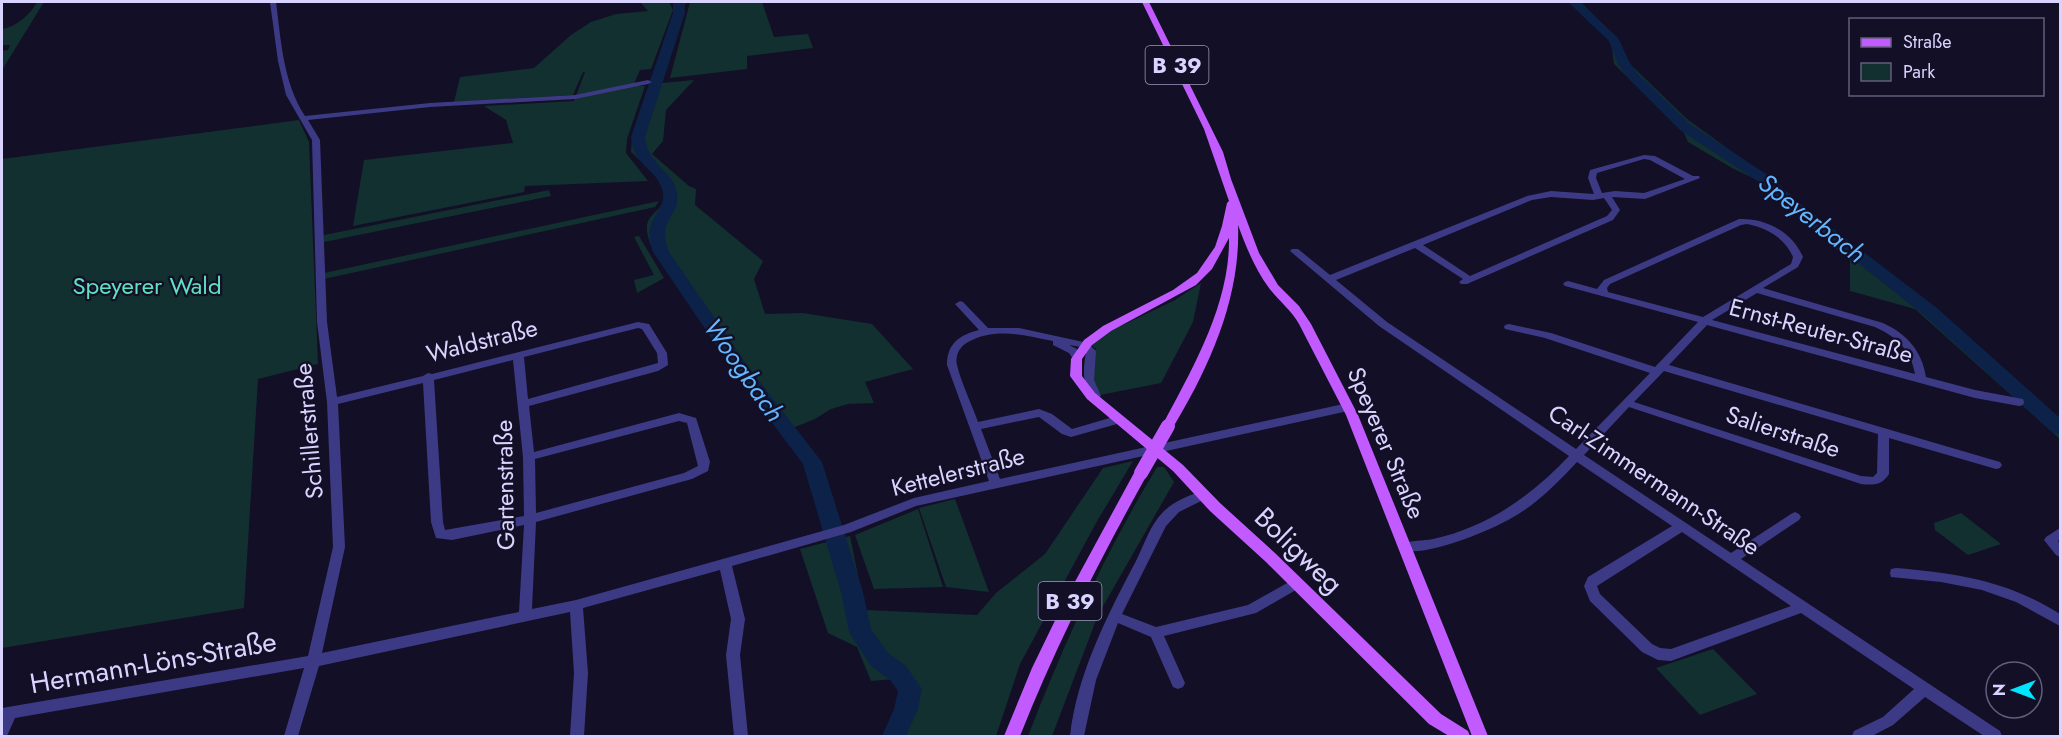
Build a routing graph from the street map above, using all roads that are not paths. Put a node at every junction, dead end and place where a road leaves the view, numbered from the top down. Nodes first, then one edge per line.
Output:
1 (273, 2) edge
2 (1145, 2) edge
3 (648, 82) dead end
4 (304, 118) junction
5 (1227, 181) junction
6 (1603, 196) junction
7 (1232, 203) junction
8 (1416, 244) junction
9 (1295, 251) dead end
10 (1330, 279) junction
11 (1568, 284) dead end
12 (1755, 289) junction
13 (1603, 292) junction
14 (960, 304) dead end
15 (1704, 322) junction
16 (1509, 327) dead end
17 (985, 331) junction
18 (1047, 338) junction
19 (1084, 345) junction
20 (518, 354) junction
21 (1077, 357) junction
22 (1661, 370) junction
23 (428, 376) junction
24 (1921, 380) junction
25 (332, 402) junction
26 (1099, 402) junction
27 (2019, 402) dead end
28 (1627, 403) junction
29 (524, 404) junction
30 (1348, 406) junction
31 (1120, 419) junction
32 (975, 426) junction
33 (1884, 431) junction
34 (1156, 448) junction
35 (1576, 456) junction
36 (529, 457) junction
37 (1996, 465) dead end
38 (996, 484) junction
39 (1203, 495) junction
40 (1795, 517) dead end
41 (530, 519) junction
42 (1682, 526) junction
43 (2061, 533) edge
44 (1406, 547) junction
45 (2061, 552) edge
46 (1731, 559) junction
47 (726, 564) junction
48 (1896, 573) dead end
49 (1296, 583) junction
50 (576, 604) junction
51 (1803, 607) junction
52 (525, 616) junction
53 (1114, 616) junction
54 (2061, 621) edge
55 (1156, 633) junction
56 (313, 661) junction
57 (1178, 683) dead end
58 (1924, 689) junction
59 (6, 713) edge
60 (2, 731) edge
61 (291, 736) edge
62 (578, 736) edge
63 (741, 736) edge
64 (1012, 736) edge
65 (1077, 736) edge
66 (1462, 736) edge
67 (1480, 736) edge
68 (1859, 736) edge
69 (1995, 736) edge

1 - 4 street, Schillerstraße
2 - 5 main road, B 39
3 - 4 street
4 - 25 street, Schillerstraße
5 - 7 main road, B 39
5 - 30 main road, Speyerer Straße
6 - 6 street
6 - 8 street
6 - 8 street
7 - 19 main road
7 - 64 main road, B 39, bridge
8 - 10 street
9 - 10 street, Carl-Zimmermann-Straße
10 - 35 street, Carl-Zimmermann-Straße
11 - 13 street
12 - 13 street
12 - 15 street
12 - 24 street
13 - 15 street
14 - 17 street
15 - 22 street, Ernst-Reuter-Straße
15 - 24 street, Ernst-Reuter-Straße
16 - 22 street, Salierstraße
17 - 18 street
17 - 32 street
18 - 19 street
18 - 21 street
19 - 21 main road
19 - 26 street, Boligweg
20 - 23 street, Waldstraße
20 - 29 street, Gartenstraße
20 - 29 street, Waldstraße
21 - 26 main road, Boligweg
22 - 28 street, Ernst-Reuter-Straße
22 - 33 street, Salierstraße
23 - 25 street, Waldstraße
23 - 41 street
24 - 27 street, Ernst-Reuter-Straße
25 - 56 street, Schillerstraße
26 - 31 main road, Boligweg
28 - 33 street, Salierstraße
28 - 35 street, Ernst-Reuter-Straße
29 - 36 street, Gartenstraße
30 - 34 street, Kettelerstraße
30 - 44 main road, Speyerer Straße
31 - 32 street
31 - 34 main road, Boligweg
32 - 38 street
33 - 37 street, Salierstraße
34 - 38 street, Kettelerstraße
34 - 39 main road, Boligweg
35 - 42 street, Carl-Zimmermann-Straße
35 - 44 street, Ernst-Reuter-Straße
36 - 41 street, Gartenstraße
36 - 41 street
38 - 47 street, Kettelerstraße
39 - 49 main road, Boligweg
39 - 53 street
40 - 46 street
41 - 52 street, Gartenstraße
42 - 46 street, Carl-Zimmermann-Straße
42 - 51 street
43 - 45 street
44 - 67 main road, Speyerer Straße
46 - 51 street, Carl-Zimmermann-Straße
47 - 50 street, Kettelerstraße
47 - 63 street
48 - 54 street
49 - 55 street
49 - 66 main road, Boligweg
50 - 52 street, Kettelerstraße
50 - 62 street
51 - 58 street, Carl-Zimmermann-Straße
52 - 56 street, Hermann-Löns-Straße
53 - 55 street
53 - 65 street
55 - 57 street
56 - 59 street, Hermann-Löns-Straße
56 - 61 street, Schillerstraße
58 - 68 street
58 - 69 street, Carl-Zimmermann-Straße
59 - 60 street

